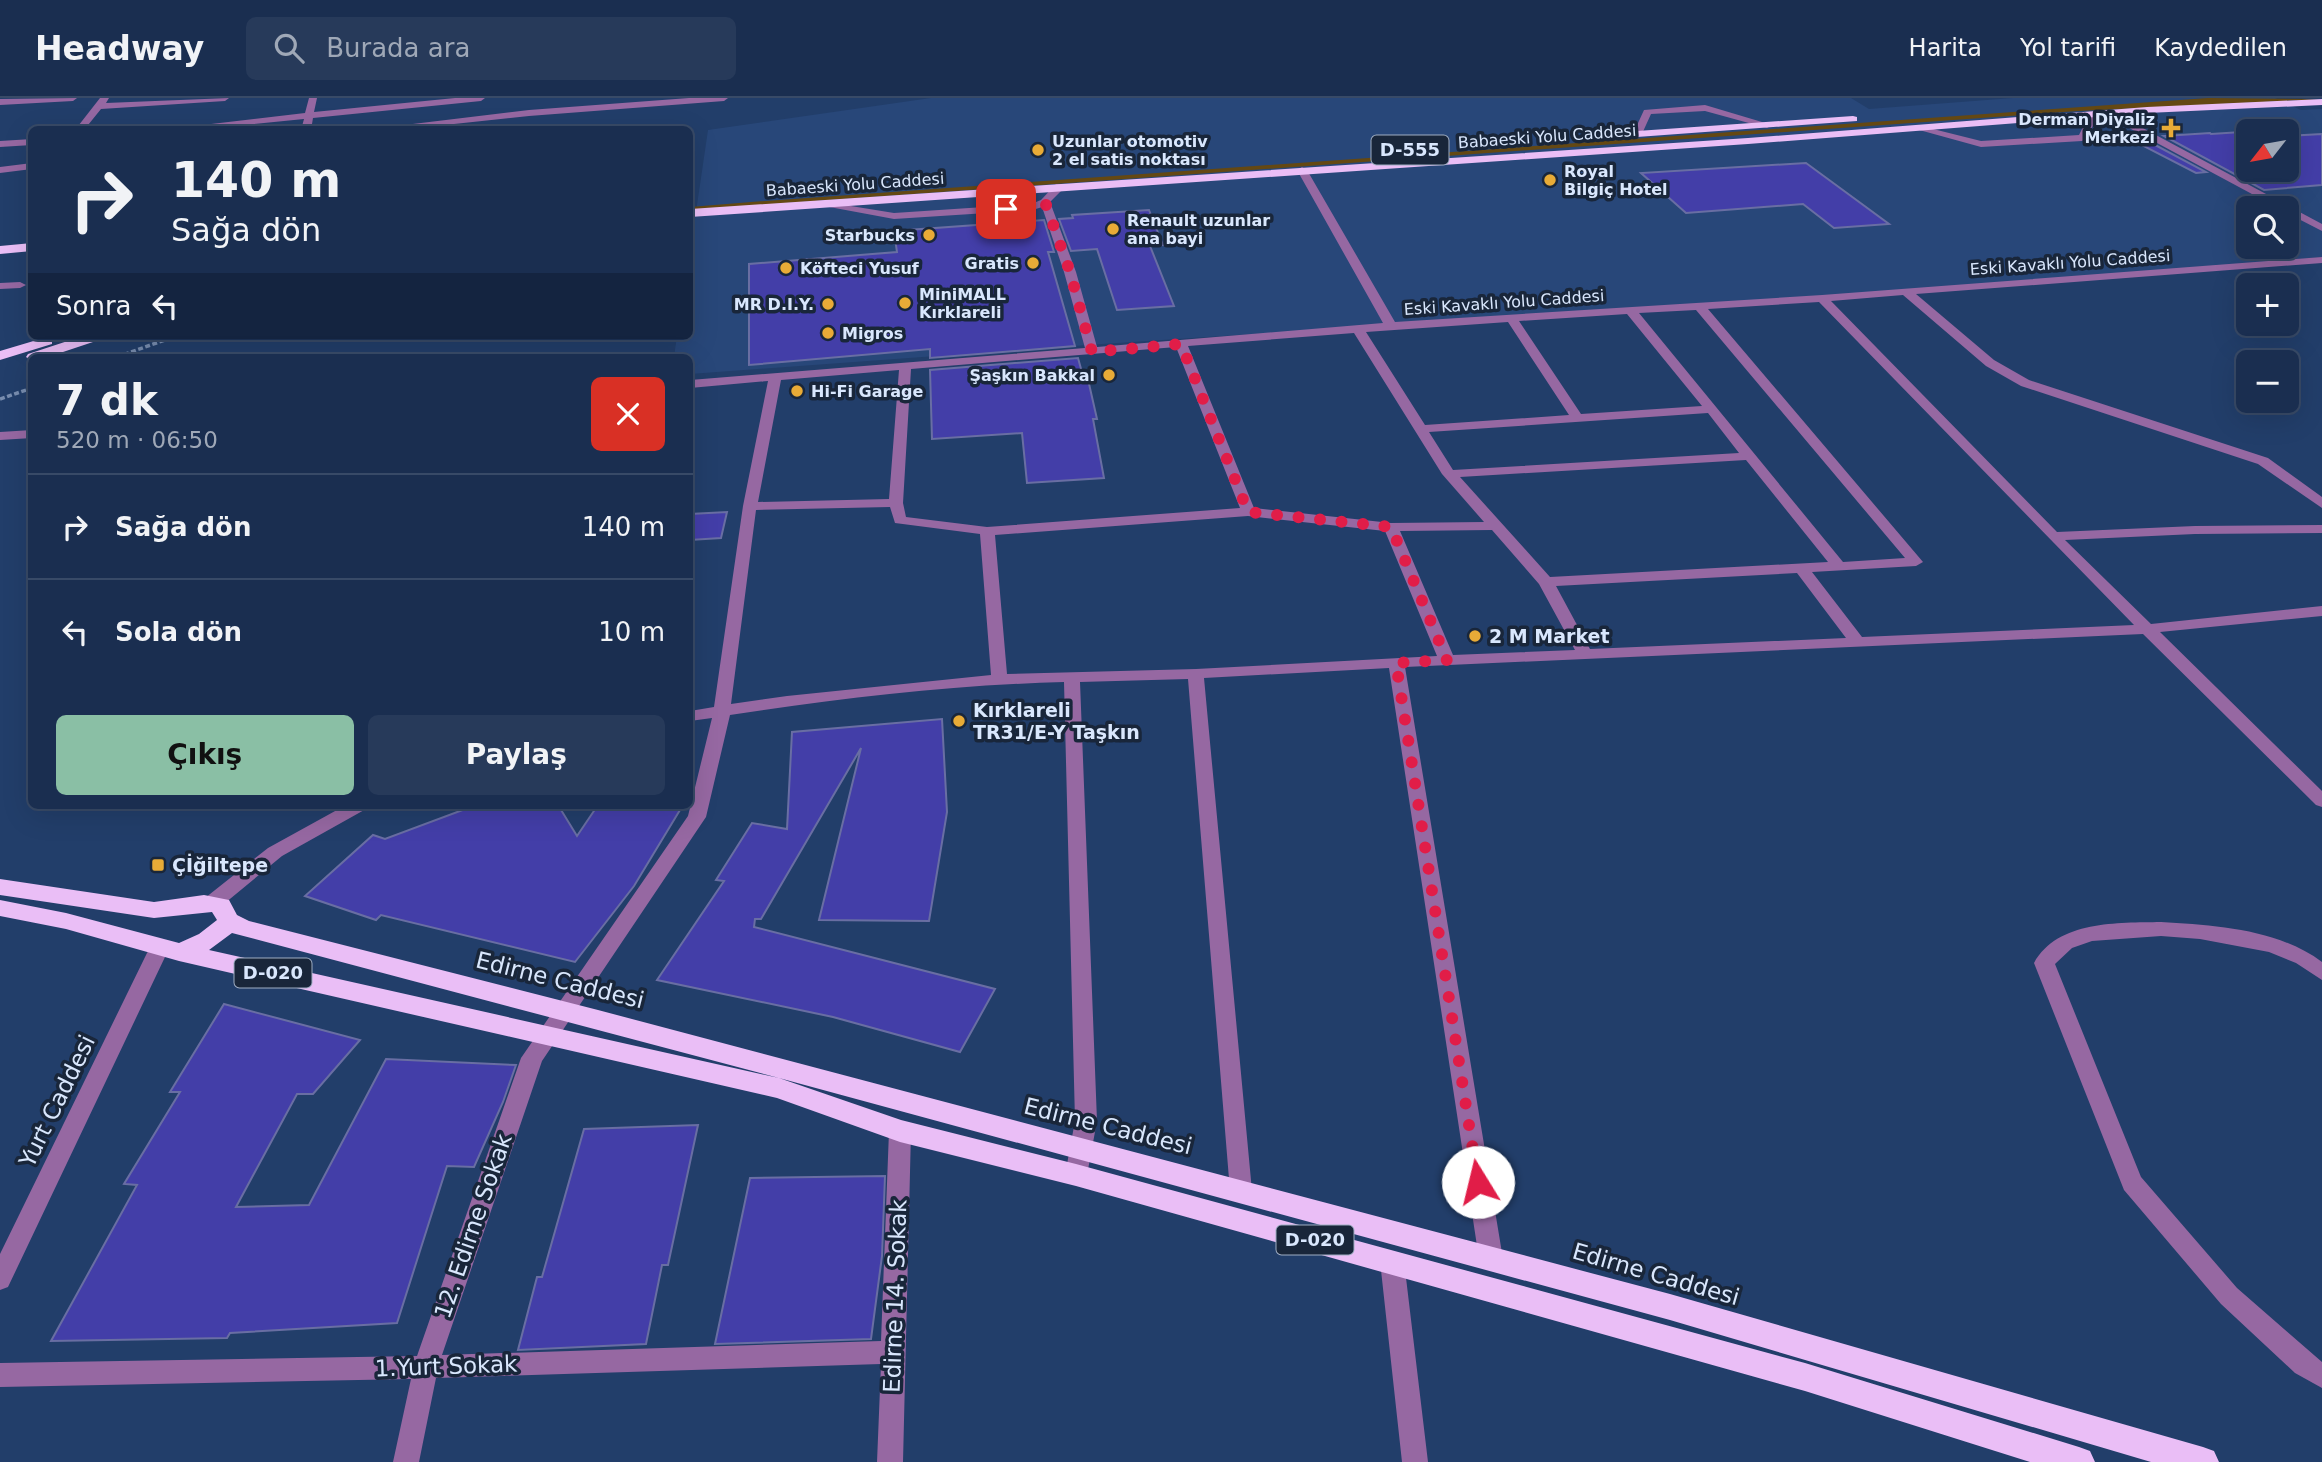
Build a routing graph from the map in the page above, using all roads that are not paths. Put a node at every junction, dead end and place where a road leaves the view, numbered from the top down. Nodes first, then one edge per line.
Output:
1 (73, 98) edge
2 (225, 98) edge
3 (313, 98) edge
4 (481, 98) edge
5 (724, 98) edge
6 (24, 99) edge
7 (2109, 100) dead end
8 (638, 101) edge
9 (0, 102) edge
10 (102, 102) edge
11 (2322, 102) edge
12 (2005, 108) dead end
13 (2108, 113) junction
14 (311, 114) junction
15 (2092, 115) junction
16 (1872, 117) dead end
17 (469, 118) junction
18 (1767, 125) junction
19 (82, 126) edge
20 (201, 126) edge
21 (307, 126) edge
22 (407, 126) edge
23 (470, 126) edge
24 (1917, 128) junction
25 (1626, 134) dead end
26 (1639, 134) junction
27 (28, 142) edge
28 (0, 144) edge
29 (28, 166) edge
30 (0, 170) edge
31 (1302, 170) junction
32 (1060, 186) junction
33 (883, 187) dead end
34 (2262, 196) edge
35 (693, 201) edge
36 (1045, 202) junction
37 (824, 204) junction
38 (693, 213) edge
39 (2299, 216) edge
40 (2322, 228) edge
41 (28, 247) edge
42 (0, 250) edge
43 (2322, 260) edge
44 (21, 262) dead end
45 (0, 264) edge
46 (20, 285) dead end
47 (0, 286) edge
48 (1906, 292) junction
49 (1822, 298) junction
50 (1699, 306) junction
51 (1631, 311) junction
52 (1512, 319) junction
53 (1391, 326) junction
54 (1358, 329) junction
55 (50, 340) edge
56 (85, 340) edge
57 (1181, 344) junction
58 (1092, 352) junction
59 (41, 354) edge
60 (0, 356) edge
61 (28, 358) edge
62 (905, 366) junction
63 (0, 368) edge
64 (775, 377) junction
65 (693, 384) edge
66 (1712, 409) junction
67 (1577, 418) junction
68 (1419, 429) junction
69 (28, 434) edge
70 (0, 436) edge
71 (1750, 456) junction
72 (1448, 474) junction
73 (896, 503) junction
74 (2322, 504) edge
75 (750, 506) junction
76 (1248, 512) junction
77 (1496, 526) junction
78 (1391, 527) junction
79 (2322, 529) edge
80 (987, 531) junction
81 (2053, 536) junction
82 (1839, 566) junction
83 (1801, 568) junction
84 (1546, 582) junction
85 (2322, 611) edge
86 (2147, 629) junction
87 (1859, 644) junction
88 (1585, 654) junction
89 (1447, 660) junction
90 (1396, 663) junction
91 (1196, 674) junction
92 (1072, 678) junction
93 (999, 679) junction
94 (722, 712) junction
95 (693, 716) edge
96 (2322, 801) edge
97 (353, 809) edge
98 (0, 887) edge
99 (0, 908) edge
100 (202, 909) junction
101 (166, 948) junction
102 (2322, 973) edge
103 (564, 1013) junction
104 (547, 1037) junction
105 (900, 1131) junction
106 (1079, 1163) junction
107 (1241, 1191) junction
108 (1491, 1259) junction
109 (1392, 1261) junction
110 (1, 1274) edge
111 (891, 1352) junction
112 (426, 1367) junction
113 (0, 1376) edge
114 (2322, 1376) edge
115 (406, 1462) edge
116 (890, 1462) edge
117 (1415, 1462) edge
118 (2079, 1462) edge
119 (2203, 1462) edge

1 - 6 street
2 - 10 street
3 - 14 street
4 - 14 street
5 - 8 street
6 - 9 street
7 - 12 highway
8 - 17 street
10 - 19 street
11 - 13 highway, Babaeski Yolu Caddesi / D-555
13 - 15 highway, Babaeski Yolu Caddesi / D-555
13 - 34 street
14 - 20 street
14 - 21 street
15 - 24 highway, Babaeski Yolu Caddesi / D-555
15 - 24 street
16 - 18 highway, Babaeski Yolu Caddesi
17 - 22 street
17 - 23 street
18 - 26 highway, Babaeski Yolu Caddesi
18 - 26 street
24 - 31 highway, Babaeski Yolu Caddesi / D-555
25 - 26 highway, Babaeski Yolu Caddesi
27 - 28 street
29 - 30 street
31 - 32 highway, Babaeski Yolu Caddesi / D-555
31 - 53 street
32 - 36 street
32 - 37 highway, Babaeski Yolu Caddesi / D-555
33 - 35 highway, Babaeski Yolu Caddesi
36 - 37 street
36 - 58 street
37 - 38 highway, Babaeski Yolu Caddesi / D-555
39 - 40 street
41 - 42 highway
43 - 48 street, Eski Kavaklı Yolu Caddesi
44 - 45 highway
46 - 47 street
48 - 49 street, Eski Kavaklı Yolu Caddesi
48 - 74 street
49 - 50 street, Eski Kavaklı Yolu Caddesi
49 - 81 street
50 - 51 street, Eski Kavaklı Yolu Caddesi
50 - 82 street
51 - 52 street, Eski Kavaklı Yolu Caddesi
51 - 66 street
52 - 53 street, Eski Kavaklı Yolu Caddesi
52 - 67 street
53 - 54 street, Eski Kavaklı Yolu Caddesi
54 - 57 street, Eski Kavaklı Yolu Caddesi
54 - 68 street
55 - 60 highway
56 - 59 highway
57 - 58 street, Eski Kavaklı Yolu Caddesi
57 - 76 street
58 - 62 street, Eski Kavaklı Yolu Caddesi
61 - 63 highway
62 - 64 street, Eski Kavaklı Yolu Caddesi
62 - 73 street
64 - 65 street, Eski Kavaklı Yolu Caddesi
64 - 75 street, 12. Edirne Sokak
66 - 67 street
66 - 71 street
67 - 68 street
68 - 72 street
69 - 70 street
71 - 72 street
71 - 82 street
72 - 77 street
73 - 75 street
73 - 80 street
75 - 94 street, 12. Edirne Sokak
76 - 78 street
76 - 80 street
77 - 78 street
77 - 84 street
78 - 89 street
79 - 81 street
80 - 93 street
81 - 86 street
82 - 83 street
83 - 84 street
83 - 87 street
84 - 88 street
85 - 86 street
86 - 87 street
86 - 96 street
87 - 88 street
88 - 89 street
89 - 90 street
90 - 91 street
90 - 108 street
91 - 92 street
91 - 107 street
92 - 93 street
92 - 106 street
93 - 94 street
94 - 95 street
94 - 103 street, 12. Edirne Sokak
97 - 100 street
98 - 100 highway, Edirne Caddesi
99 - 101 highway, Edirne Caddesi / D-020
100 - 101 highway
100 - 101 highway
100 - 103 highway, Edirne Caddesi
101 - 104 highway, Edirne Caddesi / D-020
101 - 110 street, Yurt Caddesi
102 - 114 street
103 - 104 street, 12. Edirne Sokak
103 - 106 highway, Edirne Caddesi
104 - 105 highway, Edirne Caddesi / D-020
104 - 112 street, 12. Edirne Sokak
105 - 106 highway, Edirne Caddesi / D-020
105 - 111 street, Edirne 14. Sokak
106 - 107 highway, Edirne Caddesi
106 - 109 highway, Edirne Caddesi / D-020
107 - 108 highway, Edirne Caddesi
108 - 119 highway, Edirne Caddesi
109 - 117 street
109 - 118 highway, Edirne Caddesi / D-020
111 - 112 street, 1.Yurt Sokak
111 - 116 street, Edirne 14. Sokak
112 - 113 street, 1.Yurt Sokak
112 - 115 street, 12. Edirne Sokak

